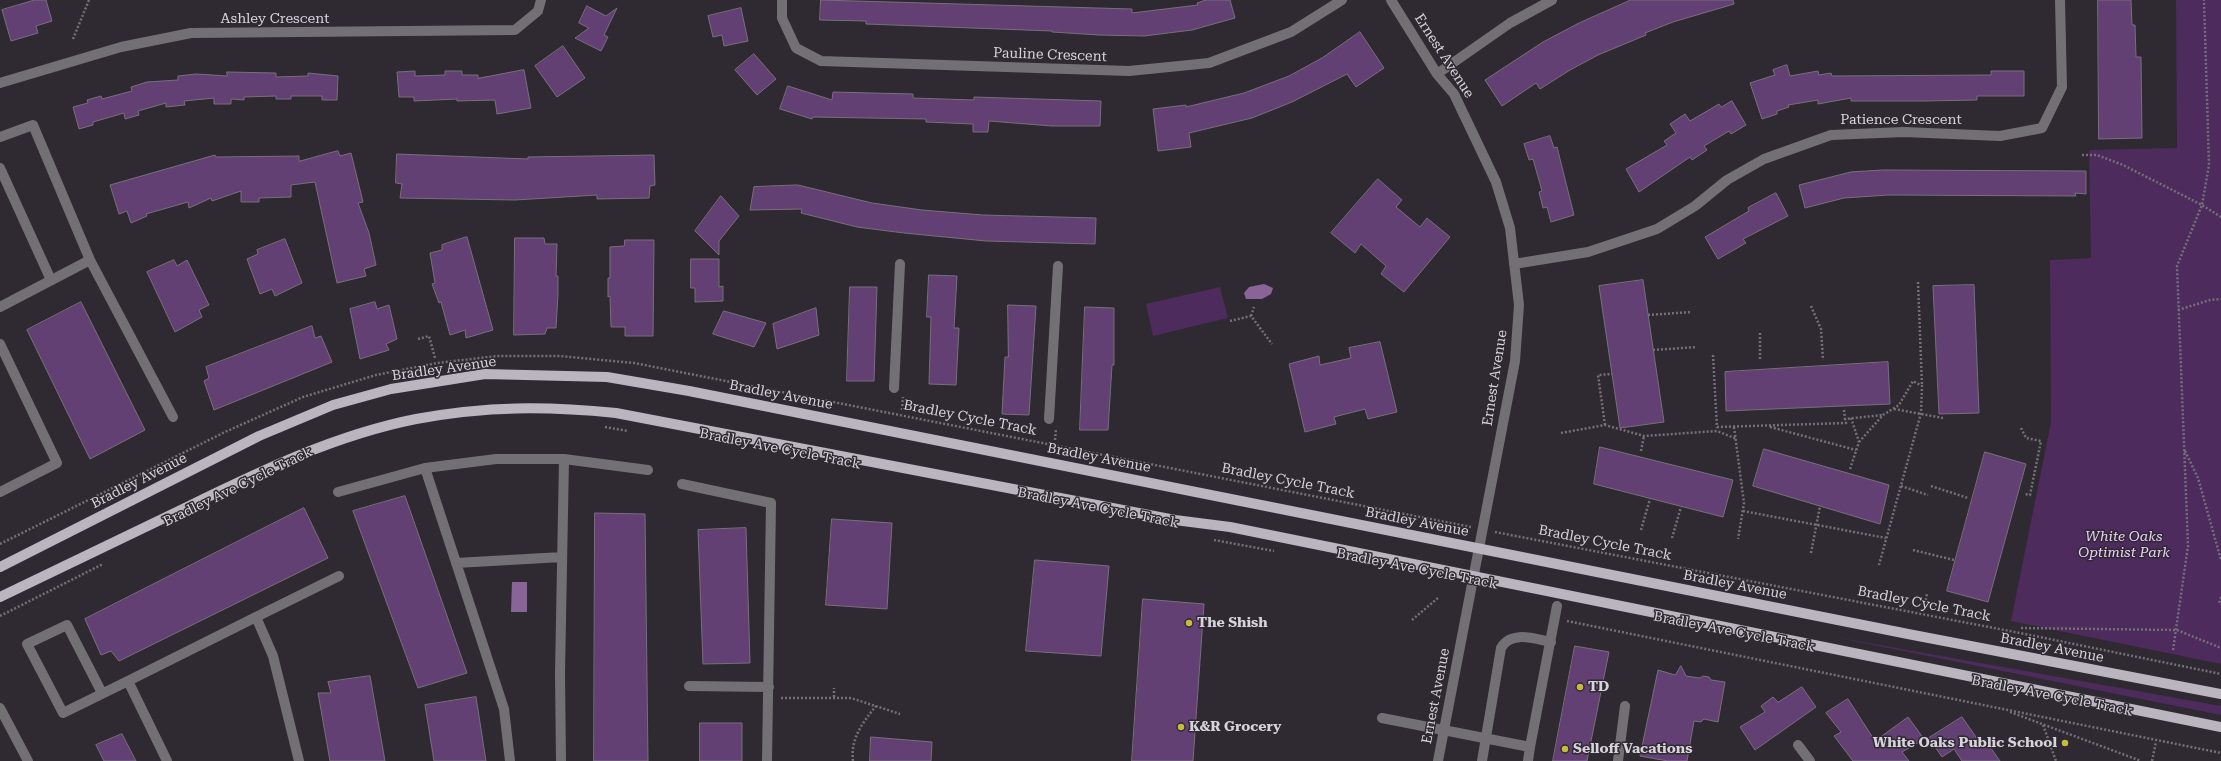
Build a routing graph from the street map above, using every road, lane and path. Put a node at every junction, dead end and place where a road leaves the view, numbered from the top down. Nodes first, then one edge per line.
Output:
1 (89, 0) edge
2 (541, 0) edge
3 (782, 0) edge
4 (1342, 0) edge
5 (1391, 0) edge
6 (1552, 0) edge
7 (2060, 0) edge
8 (2204, 0) edge
9 (73, 39) dead end
10 (1437, 74) junction
11 (0, 83) edge
12 (0, 137) edge
13 (2082, 155) dead end
14 (0, 168) edge
15 (2202, 205) junction
16 (2221, 217) edge
17 (90, 260) junction
18 (900, 264) dead end
19 (1514, 264) junction
20 (1058, 266) dead end
21 (51, 280) junction
22 (1918, 282) dead end
23 (2221, 299) edge
24 (1811, 306) dead end
25 (0, 307) edge
26 (1254, 307) dead end
27 (2178, 310) junction
28 (1692, 312) dead end
29 (1648, 315) dead end
30 (1251, 316) junction
31 (1230, 321) dead end
32 (1760, 333) dead end
33 (418, 339) dead end
34 (0, 344) edge
35 (1272, 344) dead end
36 (1697, 347) dead end
37 (1654, 350) dead end
38 (1713, 354) dead end
39 (436, 358) dead end
40 (1760, 360) dead end
41 (1823, 360) dead end
42 (1612, 374) dead end
43 (1922, 386) junction
44 (894, 388) dead end
45 (1893, 409) junction
46 (1844, 410) dead end
47 (1920, 413) junction
48 (1883, 415) junction
49 (173, 417) dead end
50 (1851, 418) junction
51 (1943, 418) dead end
52 (1049, 419) dead end
53 (1845, 419) junction
54 (1605, 425) junction
55 (1768, 426) junction
56 (603, 427) dead end
57 (1717, 427) junction
58 (1734, 427) junction
59 (2021, 428) dead end
60 (1717, 431) junction
61 (634, 432) dead end
62 (1561, 433) dead end
63 (1644, 436) junction
64 (1737, 440) junction
65 (1859, 442) junction
66 (2184, 449) junction
67 (1856, 450) junction
68 (1641, 451) dead end
69 (564, 459) junction
70 (425, 468) junction
71 (1850, 469) dead end
72 (648, 470) dead end
73 (682, 484) dead end
74 (1901, 486) junction
75 (1931, 486) dead end
76 (0, 492) edge
77 (338, 492) dead end
78 (1928, 494) dead end
79 (2024, 494) dead end
80 (1968, 498) dead end
81 (1650, 499) dead end
82 (1681, 506) dead end
83 (1820, 506) dead end
84 (1743, 511) junction
85 (1817, 525) junction
86 (1482, 530) junction
87 (1641, 530) dead end
88 (1672, 538) dead end
89 (1886, 538) junction
90 (1738, 539) dead end
91 (1211, 540) dead end
92 (0, 544) edge
93 (1478, 548) junction
94 (1913, 550) dead end
95 (1281, 553) dead end
96 (1811, 553) dead end
97 (562, 557) junction
98 (1954, 560) dead end
99 (2221, 560) edge
100 (105, 563) dead end
101 (456, 563) junction
102 (1879, 565) dead end
103 (0, 567) edge
104 (339, 576) dead end
105 (1473, 576) junction
106 (1926, 594) dead end
107 (0, 597) edge
108 (1439, 597) dead end
109 (2221, 597) edge
110 (2221, 604) edge
111 (1557, 606) dead end
112 (1924, 608) dead end
113 (0, 616) edge
114 (256, 617) junction
115 (1555, 619) junction
116 (1412, 620) dead end
117 (2021, 628) dead end
118 (2177, 630) junction
119 (1551, 642) junction
120 (2221, 648) edge
121 (2173, 650) dead end
122 (2221, 674) edge
123 (128, 681) junction
124 (689, 686) dead end
125 (769, 687) junction
126 (834, 688) dead end
127 (102, 693) junction
128 (2221, 694) edge
129 (834, 697) junction
130 (768, 698) junction
131 (876, 706) junction
132 (1625, 706) dead end
133 (0, 708) edge
134 (2003, 709) junction
135 (900, 714) dead end
136 (1382, 718) dead end
137 (2043, 725) junction
138 (2221, 727) edge
139 (1444, 730) junction
140 (1485, 738) junction
141 (2156, 742) dead end
142 (1798, 745) dead end
143 (1530, 747) junction
144 (2221, 753) edge
145 (28, 761) edge
146 (167, 761) edge
147 (299, 761) edge
148 (510, 761) edge
149 (561, 761) edge
150 (768, 761) edge
151 (853, 761) edge
152 (1438, 761) edge
153 (1482, 761) edge
154 (1528, 761) edge
155 (1618, 761) edge
156 (1810, 761) edge
157 (2056, 761) edge
158 (2141, 761) edge
159 (2152, 761) edge

1 - 9 path
2 - 11 street, Ashley Crescent
3 - 4 street, Pauline Crescent
5 - 10 street, Ernest Avenue
6 - 10 street
7 - 19 street, Patience Crescent
8 - 15 path
10 - 19 street, Ernest Avenue
12 - 17 street
13 - 15 path
14 - 21 street
15 - 16 path
15 - 27 path
17 - 21 street
17 - 49 street
18 - 44 street
19 - 86 street, Ernest Avenue
20 - 52 street
21 - 25 street
22 - 43 path
23 - 27 path
24 - 41 path
26 - 30 path
27 - 66 path
28 - 29 path
30 - 31 path
30 - 35 path
32 - 40 path
33 - 39 path
34 - 76 street
36 - 37 path
38 - 57 path
42 - 54 path
43 - 45 path
43 - 47 path
45 - 47 path
45 - 48 path
46 - 53 path
47 - 51 path
47 - 74 path
48 - 50 path
48 - 65 path
50 - 53 path
50 - 65 path
53 - 55 path
54 - 62 path
54 - 63 path
55 - 58 path
55 - 67 path
56 - 61 path
57 - 58 path
57 - 60 path
58 - 64 path
59 - 79 path
60 - 63 path
60 - 64 path
63 - 68 path
64 - 84 path
65 - 67 path
66 - 99 path
66 - 118 path
67 - 71 path
69 - 70 street
69 - 72 street
69 - 97 street
70 - 77 street
70 - 101 street
73 - 125 street
74 - 78 path
74 - 89 path
75 - 80 path
81 - 87 path
82 - 88 path
83 - 85 path
84 - 85 path
84 - 90 path
85 - 89 path
85 - 96 path
86 - 92 path, Bradley Cycle Track
86 - 93 street, Ernest Avenue
86 - 122 path, Bradley Cycle Track
89 - 102 path
91 - 95 path
93 - 103 main road, Bradley Avenue
93 - 105 street, Ernest Avenue
93 - 128 main road, Bradley Avenue
94 - 98 path
97 - 101 street
97 - 149 street
100 - 113 path
101 - 148 street
104 - 114 street
105 - 107 main road
105 - 138 main road
105 - 139 street, Ernest Avenue
106 - 112 path
108 - 116 path
109 - 110 path
111 - 115 street
114 - 123 street
114 - 147 street
115 - 119 street
115 - 134 path
117 - 118 path
118 - 120 path
118 - 121 path
119 - 140 street
119 - 143 street
123 - 127 street
123 - 146 street
124 - 125 street
125 - 130 street
126 - 129 path
127 - 127 street
129 - 130 path
129 - 131 path
130 - 150 street
131 - 135 path
131 - 151 path
132 - 155 street
133 - 145 street
134 - 137 path
134 - 144 path
136 - 139 street
137 - 157 path
137 - 158 path
139 - 140 street
139 - 152 street, Ernest Avenue
140 - 143 street
140 - 153 street
141 - 159 path
142 - 156 street
143 - 154 street

